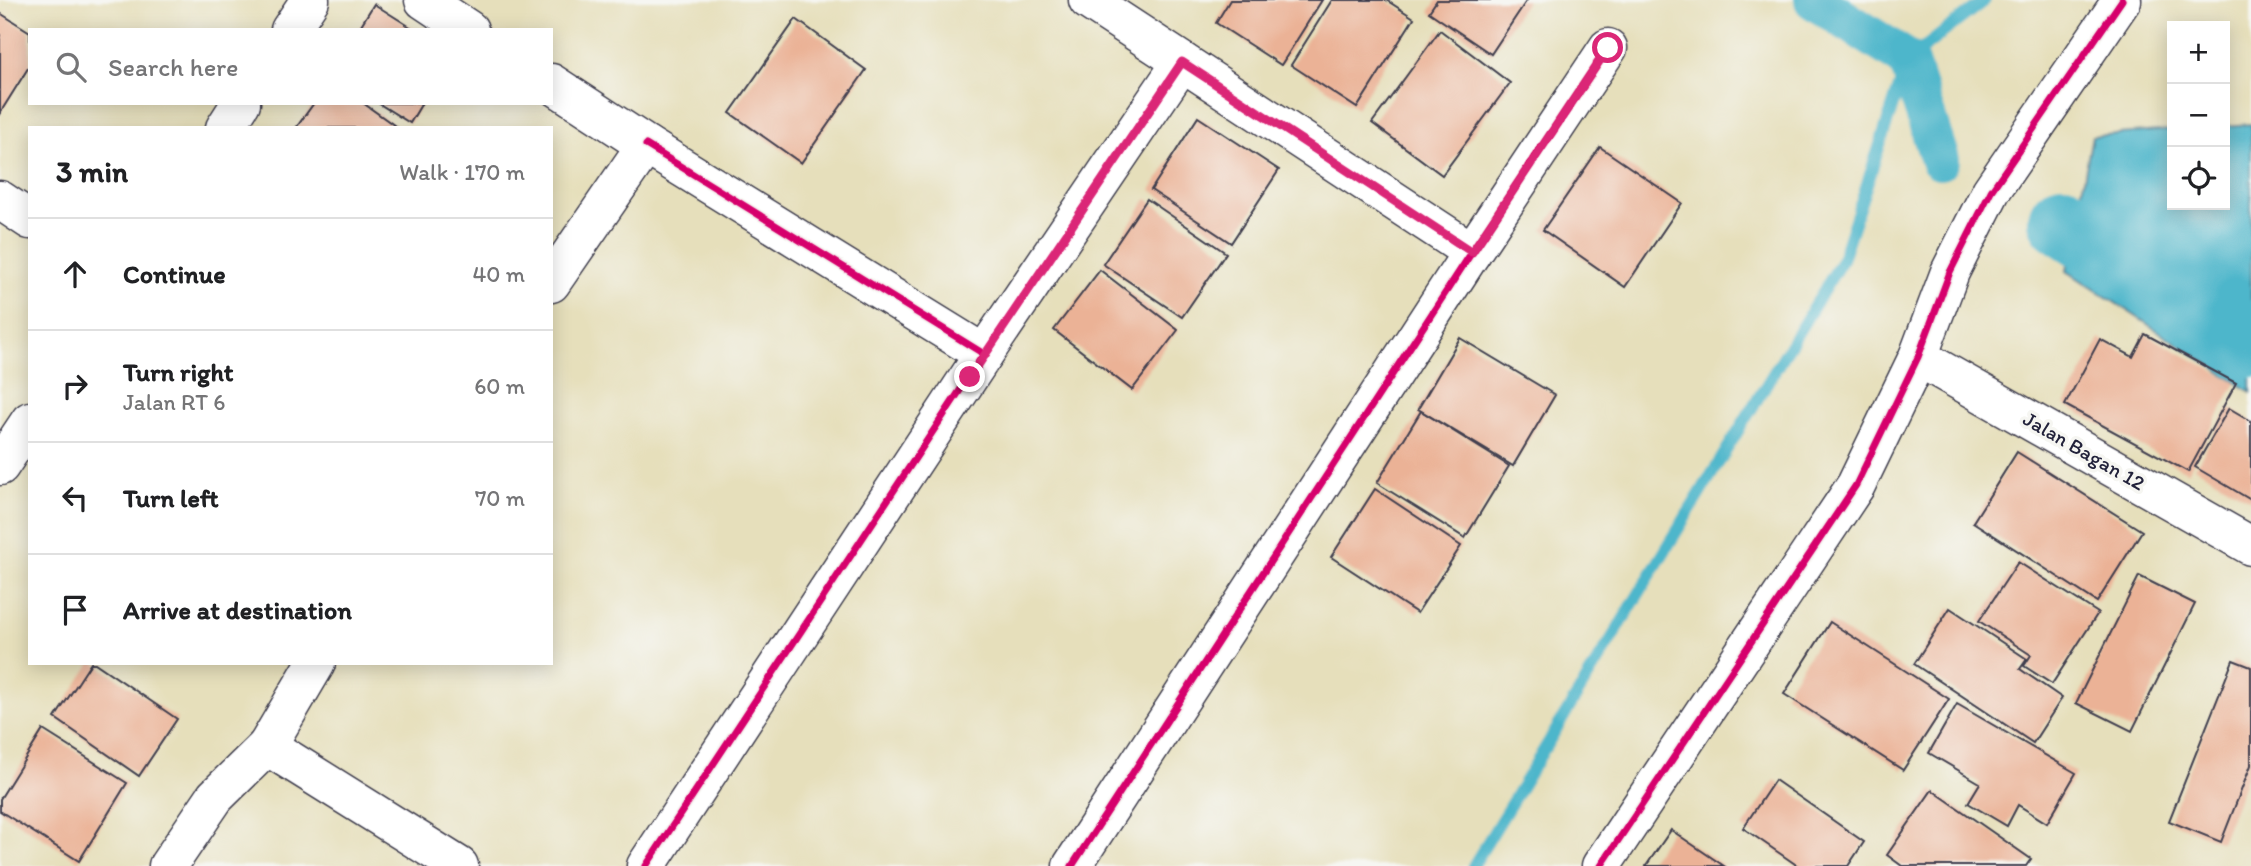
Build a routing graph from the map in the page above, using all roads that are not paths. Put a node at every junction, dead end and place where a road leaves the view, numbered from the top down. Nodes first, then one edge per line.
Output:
1 (310, 0) edge
2 (424, 0) edge
3 (1088, 0) edge
4 (2122, 0) edge
5 (291, 28) edge
6 (466, 28) edge
7 (1608, 48) dead end
8 (1182, 62) junction
9 (553, 84) edge
10 (240, 105) edge
11 (226, 126) edge
12 (646, 145) junction
13 (0, 200) edge
14 (28, 219) edge
15 (1472, 252) junction
16 (553, 280) edge
17 (984, 355) junction
18 (1918, 357) junction
19 (28, 424) edge
20 (0, 466) edge
21 (2251, 546) edge
22 (315, 665) edge
23 (267, 746) junction
24 (168, 866) edge
25 (459, 866) edge
26 (646, 866) edge
27 (1072, 866) edge
28 (1601, 866) edge

1 - 5 street
2 - 6 street
3 - 8 street
4 - 18 street
7 - 15 street
8 - 15 street
8 - 17 street
9 - 12 street
10 - 11 street
12 - 16 street
12 - 17 street
13 - 14 street
15 - 27 street
17 - 26 street
18 - 21 street, Jalan Bagan 12
18 - 28 street
19 - 20 street
22 - 23 street
23 - 24 street
23 - 25 street

